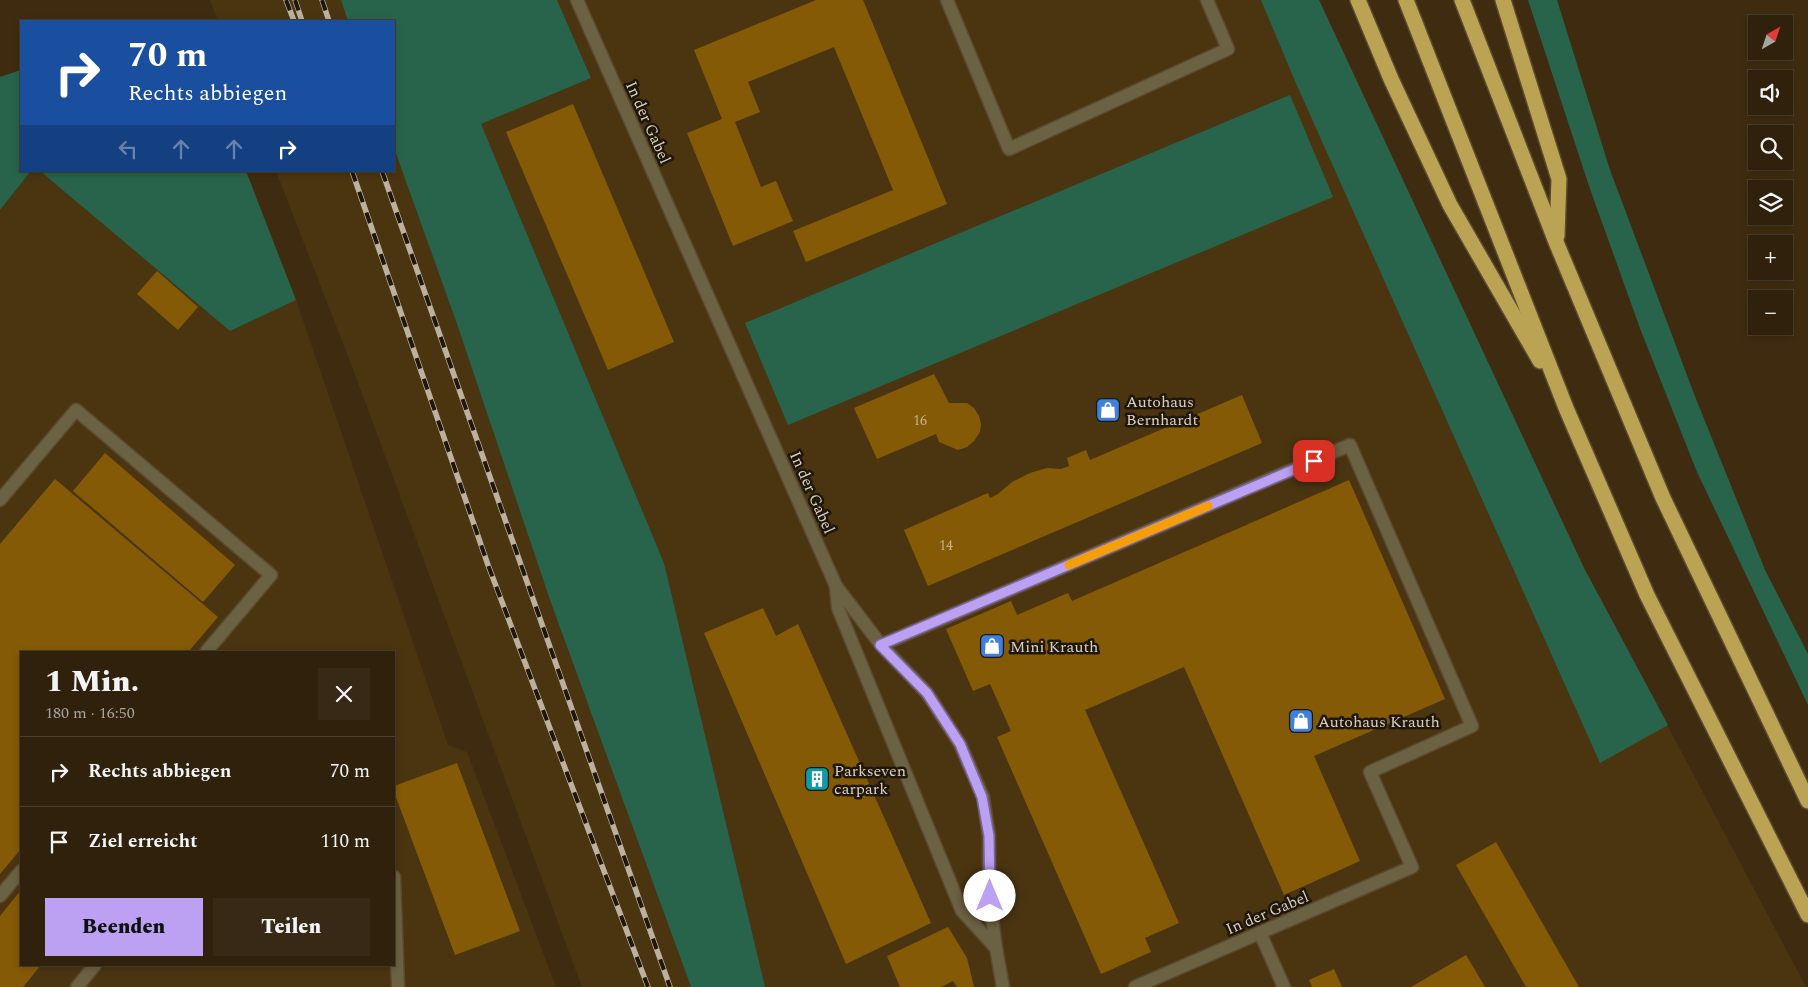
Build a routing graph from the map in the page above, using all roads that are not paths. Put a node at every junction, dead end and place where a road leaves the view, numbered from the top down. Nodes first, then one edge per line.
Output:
1 (577, 0) edge
2 (947, 0) edge
3 (1207, 0) edge
4 (1358, 0) edge
5 (1406, 0) edge
6 (1462, 0) edge
7 (1503, 0) edge
8 (1556, 242) junction
9 (1566, 408) junction
10 (0, 500) edge
11 (836, 586) junction
12 (880, 645) junction
13 (207, 651) edge
14 (1808, 801) edge
15 (20, 872) edge
16 (0, 896) edge
17 (395, 904) edge
18 (1808, 916) edge
19 (1260, 933) junction
20 (996, 948) junction
21 (94, 966) edge
22 (77, 987) edge
23 (398, 987) edge
24 (1003, 987) edge
25 (1135, 987) edge
26 (1284, 987) edge

1 - 11 street, In der Gabel
2 - 3 street
4 - 9 highway
5 - 9 highway
6 - 8 highway
7 - 8 highway
8 - 14 highway
9 - 18 highway
10 - 13 street
11 - 12 street, In der Gabel
11 - 20 street
12 - 19 street, In der Gabel
12 - 20 street, In der Gabel
15 - 16 street
17 - 23 street
19 - 25 street, In der Gabel
19 - 26 street
20 - 24 street, In der Gabel
21 - 22 street

